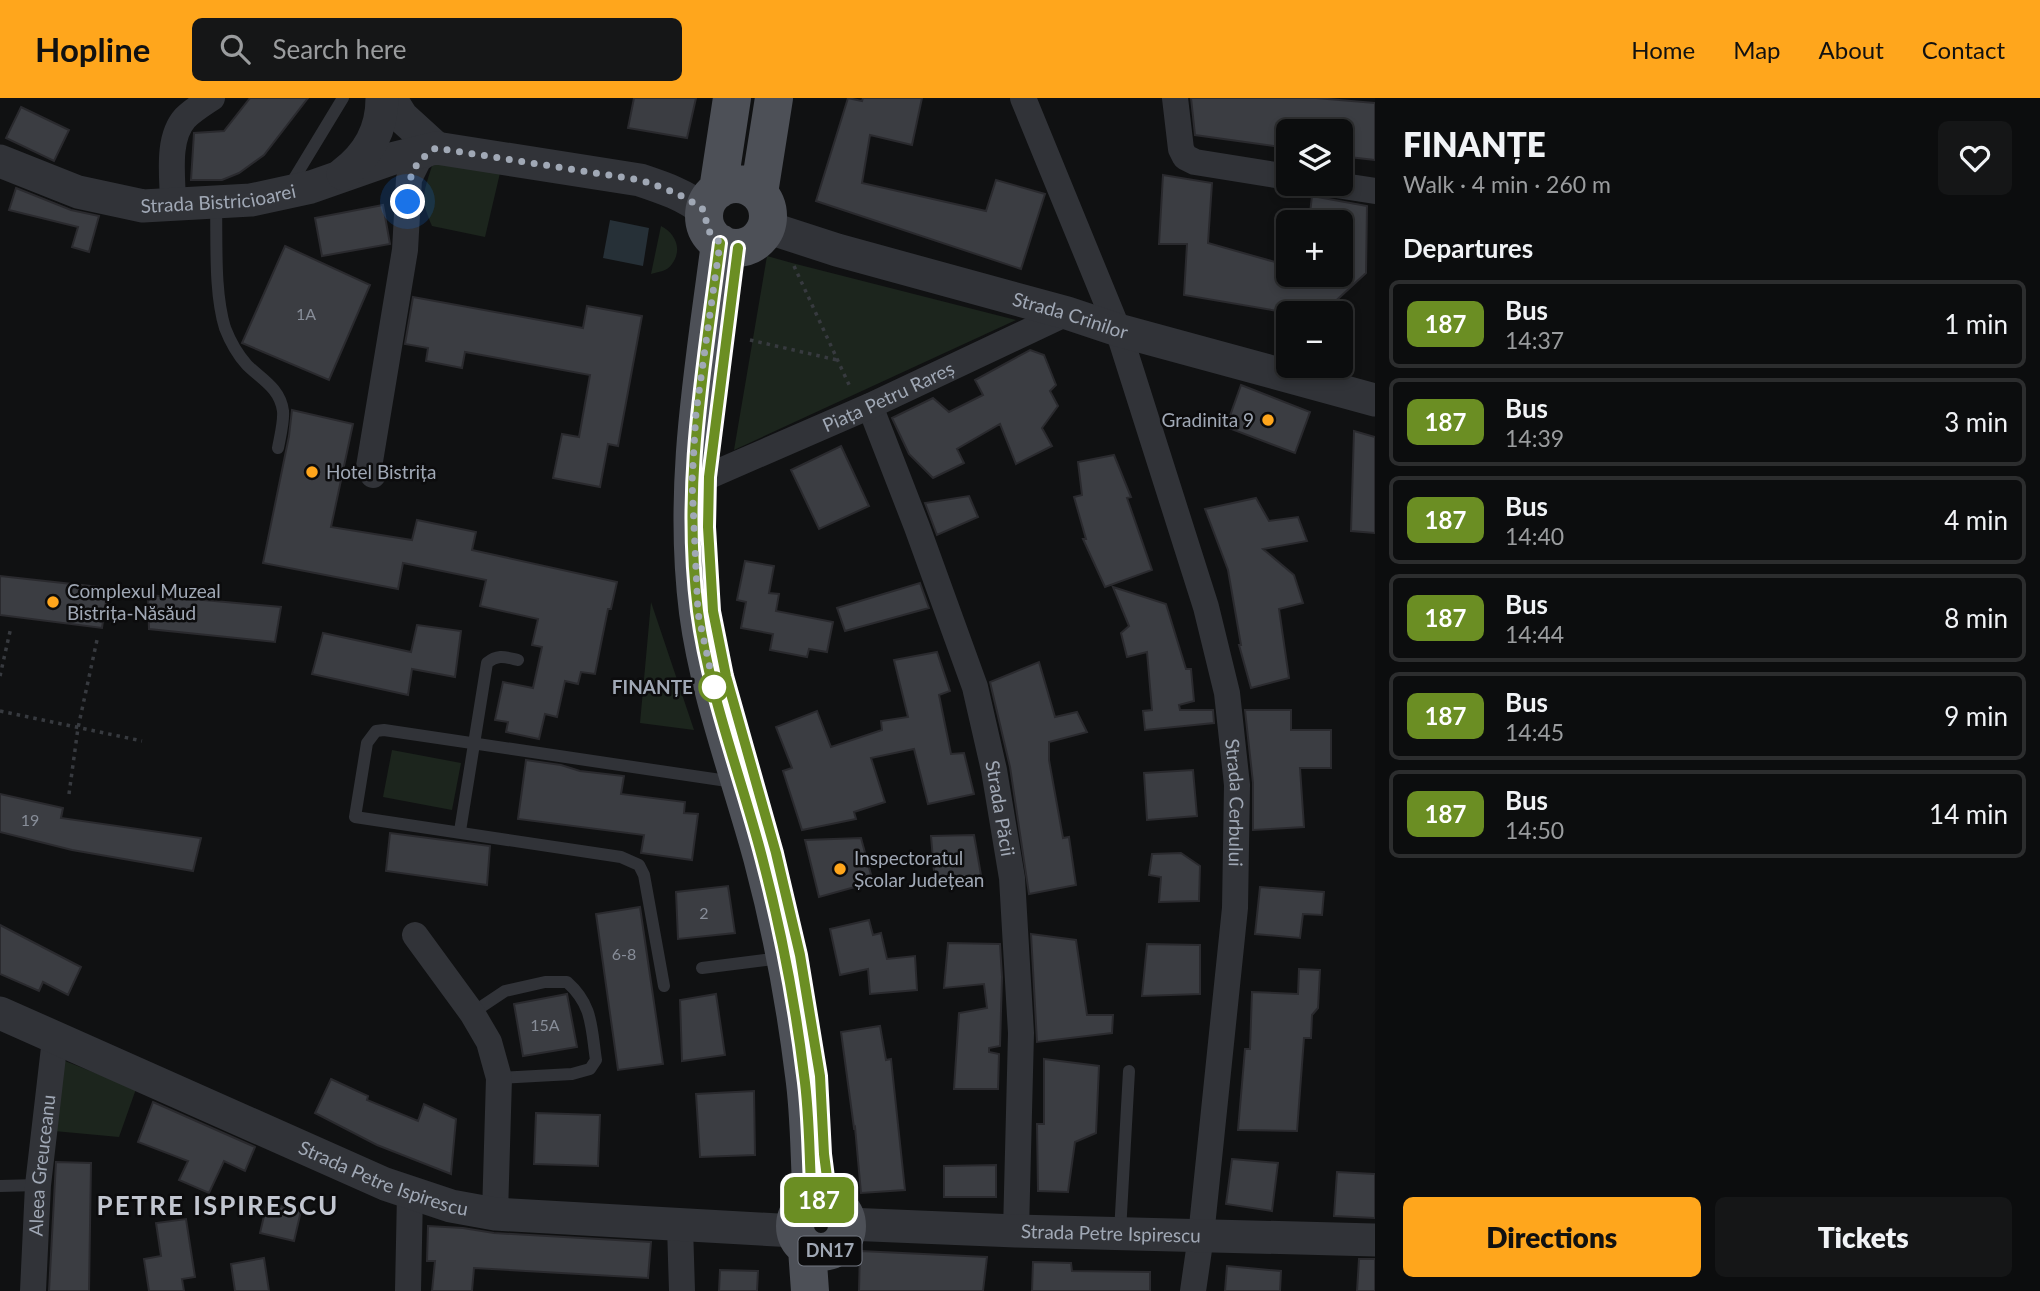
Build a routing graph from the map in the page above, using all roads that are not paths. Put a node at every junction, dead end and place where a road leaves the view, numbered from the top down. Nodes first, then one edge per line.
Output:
1 (212, 98) edge
2 (343, 98) edge
3 (382, 98) edge
4 (390, 98) edge
5 (732, 98) edge
6 (774, 98) edge
7 (1023, 98) edge
8 (1175, 98) edge
9 (436, 148) junction
10 (0, 161) edge
11 (1276, 175) edge
12 (338, 178) junction
13 (1353, 188) edge
14 (1375, 191) edge
15 (286, 193) junction
16 (216, 202) junction
17 (173, 205) junction
18 (734, 219) junction
19 (1067, 313) junction
20 (1118, 330) junction
21 (1375, 400) edge
22 (865, 408) junction
23 (278, 448) dead end
24 (373, 475) dead end
25 (709, 477) junction
26 (518, 660) dead end
27 (474, 743) junction
28 (740, 783) junction
29 (460, 831) junction
30 (415, 935) dead end
31 (786, 958) junction
32 (702, 968) dead end
33 (664, 986) dead end
34 (0, 1013) edge
35 (472, 1013) junction
36 (55, 1038) junction
37 (1129, 1071) dead end
38 (499, 1078) junction
39 (38, 1185) junction
40 (0, 1186) edge
41 (410, 1194) junction
42 (495, 1214) junction
43 (680, 1226) junction
44 (821, 1226) junction
45 (1016, 1231) junction
46 (1120, 1234) junction
47 (1201, 1237) junction
48 (1375, 1240) edge
49 (33, 1291) edge
50 (408, 1291) edge
51 (682, 1291) edge
52 (810, 1291) edge
53 (827, 1291) edge
54 (1193, 1291) edge

1 - 17 street
2 - 15 lane
3 - 12 street
4 - 9 street
5 - 18 main road, DN17
6 - 18 main road, DN17
7 - 20 street
8 - 11 street
9 - 12 street, Strada Bistricioarei
9 - 18 street, Strada Bistricioarei
9 - 24 street
10 - 17 street, Strada Bistricioarei
12 - 15 street, Strada Bistricioarei
13 - 14 street
15 - 16 street, Strada Bistricioarei
16 - 17 street, Strada Bistricioarei
16 - 23 lane
18 - 19 street, Strada Crinilor
18 - 25 main road, DN17
18 - 28 main road, DN17
19 - 20 street, Strada Crinilor
19 - 22 street, Piața Petru Rareș
20 - 21 street, Strada Crinilor
20 - 47 street, Strada Cerbului
22 - 25 street, Piața Petru Rareș
22 - 45 street, Strada Păcii
25 - 44 main road, DN17
26 - 27 lane
27 - 28 lane
27 - 29 lane
27 - 29 lane
28 - 31 main road, DN17
29 - 33 lane
30 - 35 street
31 - 32 lane
31 - 44 main road, DN17
34 - 36 street, Strada Petre Ispirescu
35 - 38 street
35 - 38 lane
36 - 39 street, Aleea Greuceanu
36 - 41 street, Strada Petre Ispirescu
37 - 46 lane
38 - 42 street
39 - 40 lane
39 - 49 street, Aleea Greuceanu
41 - 42 street, Strada Petre Ispirescu
41 - 50 street
42 - 43 street, Strada Petre Ispirescu
43 - 44 street, Strada Petre Ispirescu
43 - 51 street
44 - 45 street, Strada Petre Ispirescu
44 - 52 main road, DN17
44 - 53 main road, DN17
45 - 46 street, Strada Petre Ispirescu
46 - 47 street, Strada Petre Ispirescu
47 - 48 street, Strada Petre Ispirescu
47 - 54 street, Strada Cerbului

